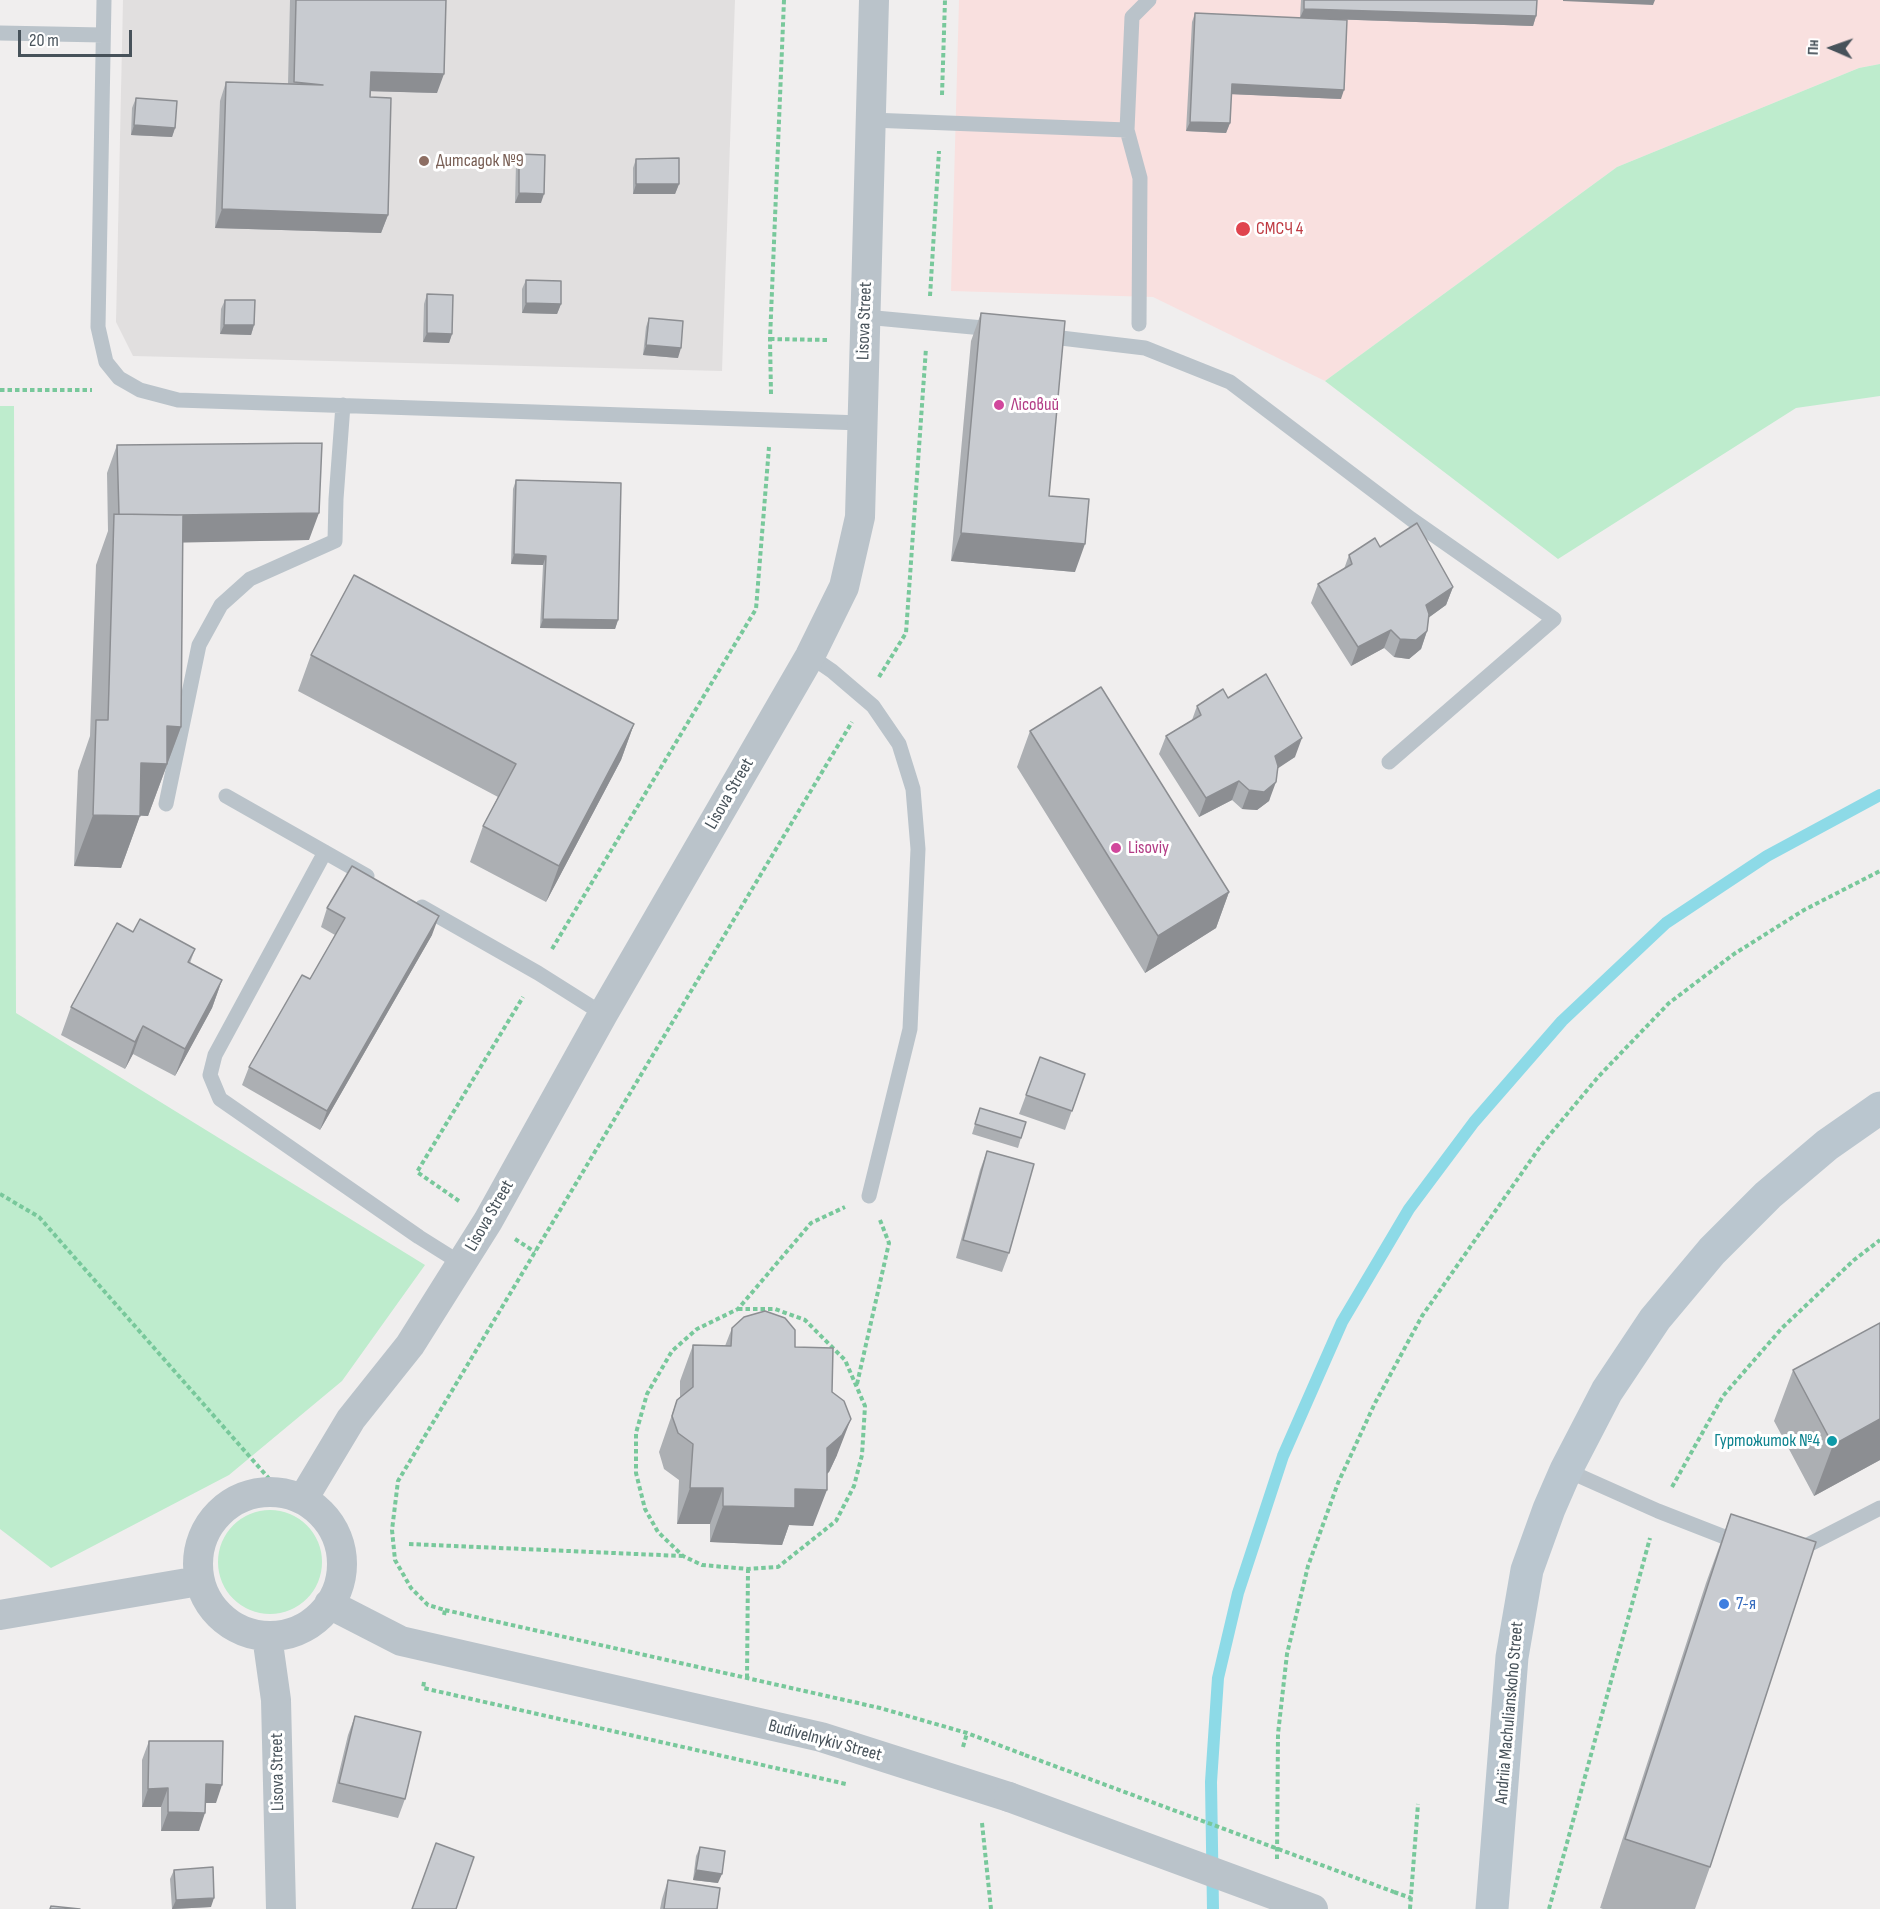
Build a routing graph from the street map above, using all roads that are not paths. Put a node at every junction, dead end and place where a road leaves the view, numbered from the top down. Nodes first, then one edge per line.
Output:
1 (104, 0) edge
2 (874, 0) edge
3 (1149, 0) edge
4 (0, 33) edge
5 (104, 35) junction
6 (871, 120) junction
7 (1127, 130) junction
8 (865, 317) junction
9 (1139, 324) dead end
10 (1009, 331) edge
11 (1031, 334) edge
12 (343, 405) junction
13 (862, 423) junction
14 (810, 656) junction
15 (1389, 762) dead end
16 (226, 796) dead end
17 (166, 804) edge
18 (325, 852) junction
19 (376, 881) edge
20 (406, 898) edge
21 (603, 1014) junction
22 (1880, 1108) edge
23 (869, 1196) road end
24 (462, 1264) junction
25 (1566, 1470) junction
26 (292, 1495) junction
27 (1880, 1508) edge
28 (1756, 1545) edge
29 (1779, 1546) edge
30 (199, 1581) junction
31 (329, 1604) junction
32 (0, 1615) edge
33 (267, 1636) junction
34 (280, 1909) edge
35 (1313, 1909) edge
36 (1492, 1909) edge

1 - 5 lane
2 - 6 street, Lisova Street
3 - 7 lane
4 - 5 lane
5 - 12 lane
6 - 7 lane
6 - 8 street, Lisova Street
7 - 9 lane
8 - 10 lane
8 - 13 street, Lisova Street
11 - 15 lane
12 - 13 lane
12 - 17 lane
13 - 14 street, Lisova Street
14 - 21 street, Lisova Street
14 - 23 lane
16 - 18 lane
18 - 19 lane
18 - 24 lane
20 - 21 lane
21 - 24 street, Lisova Street
22 - 25 street, Andriia Machulianskoho Street
24 - 26 street, Lisova Street
25 - 28 lane
25 - 36 street, Andriia Machulianskoho Street
26 - 30 street
26 - 31 street
27 - 29 lane
30 - 32 street
30 - 33 street
31 - 33 street
31 - 35 street, Budivelnykiv Street, bridge
33 - 34 street, Lisova Street

